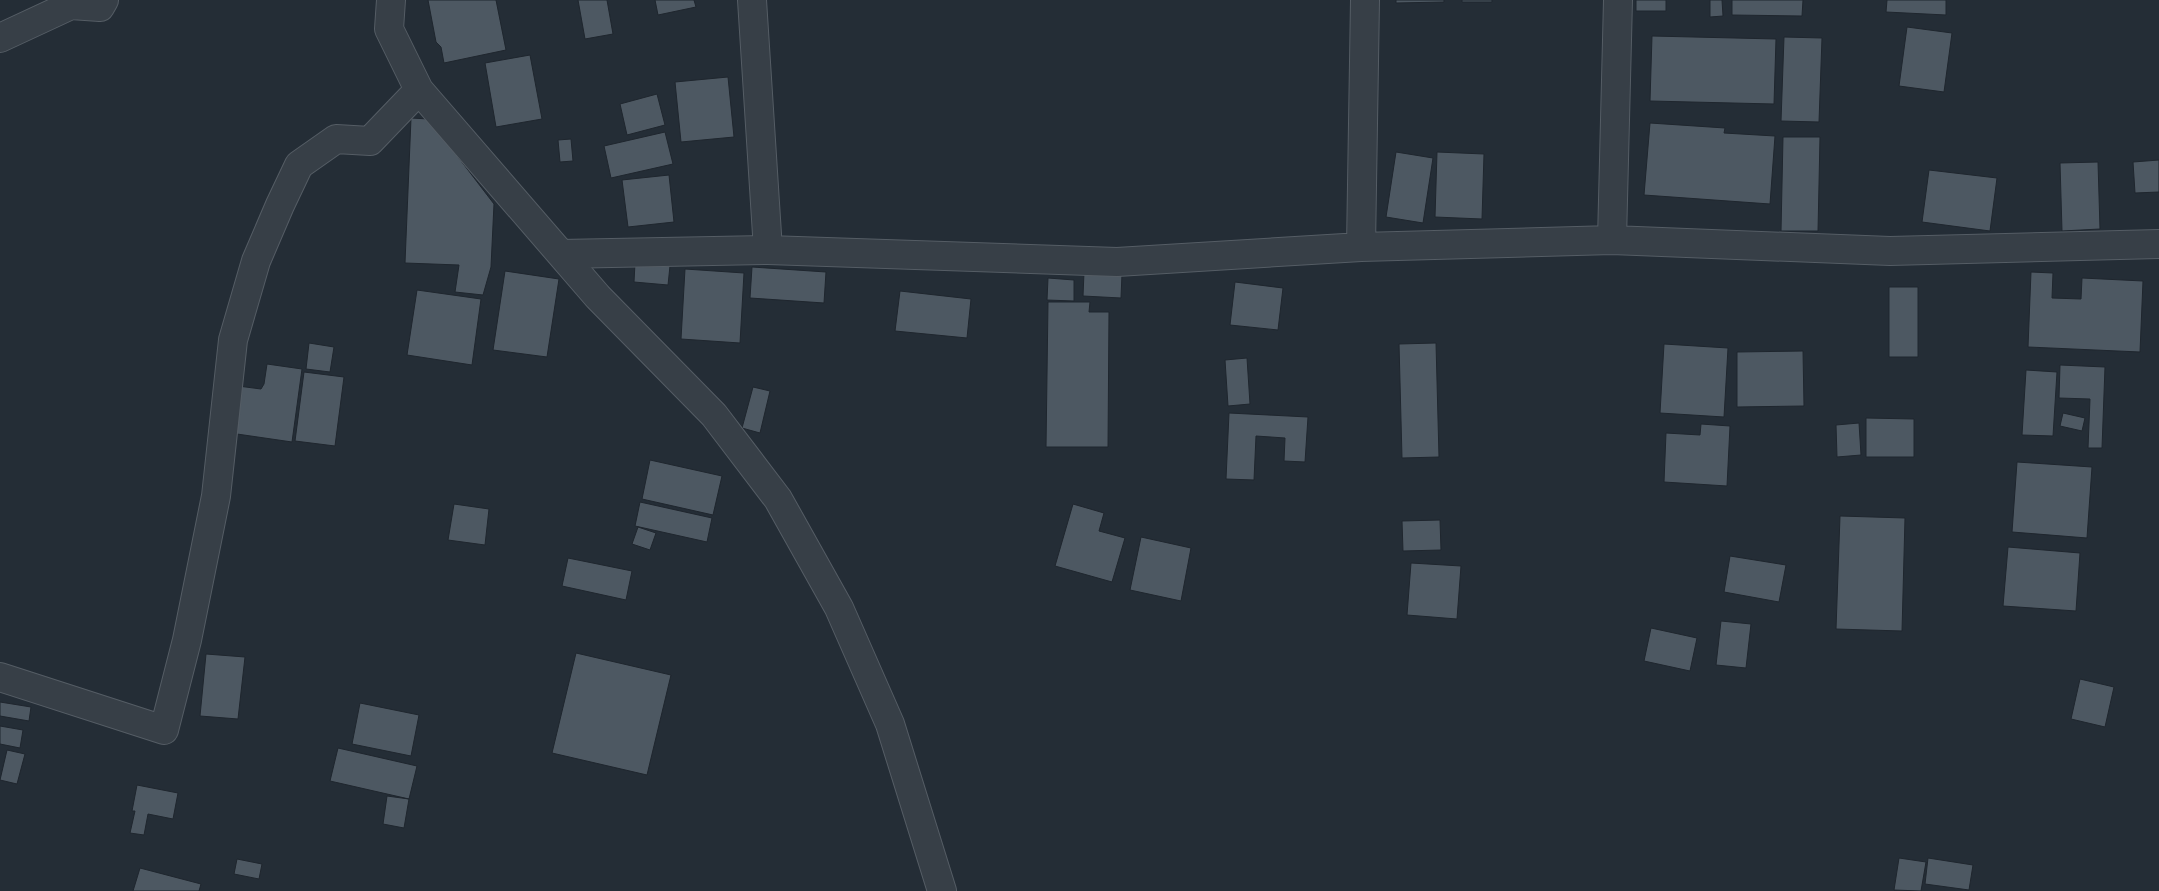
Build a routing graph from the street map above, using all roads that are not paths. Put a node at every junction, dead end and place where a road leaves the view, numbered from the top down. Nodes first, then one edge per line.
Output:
1 (104, 0) edge
2 (391, 0) edge
3 (752, 0) edge
4 (1365, 0) edge
5 (1618, 0) edge
6 (0, 38) edge
7 (419, 90) junction
8 (1612, 240) junction
9 (2159, 244) edge
10 (1362, 248) junction
11 (768, 250) junction
12 (561, 254) junction
13 (0, 677) edge
14 (942, 891) edge

1 - 6 street
2 - 7 street
3 - 11 street
4 - 10 street
5 - 8 street
7 - 12 street
7 - 13 street
8 - 9 street
8 - 10 street
10 - 11 street
11 - 12 street
12 - 14 street

